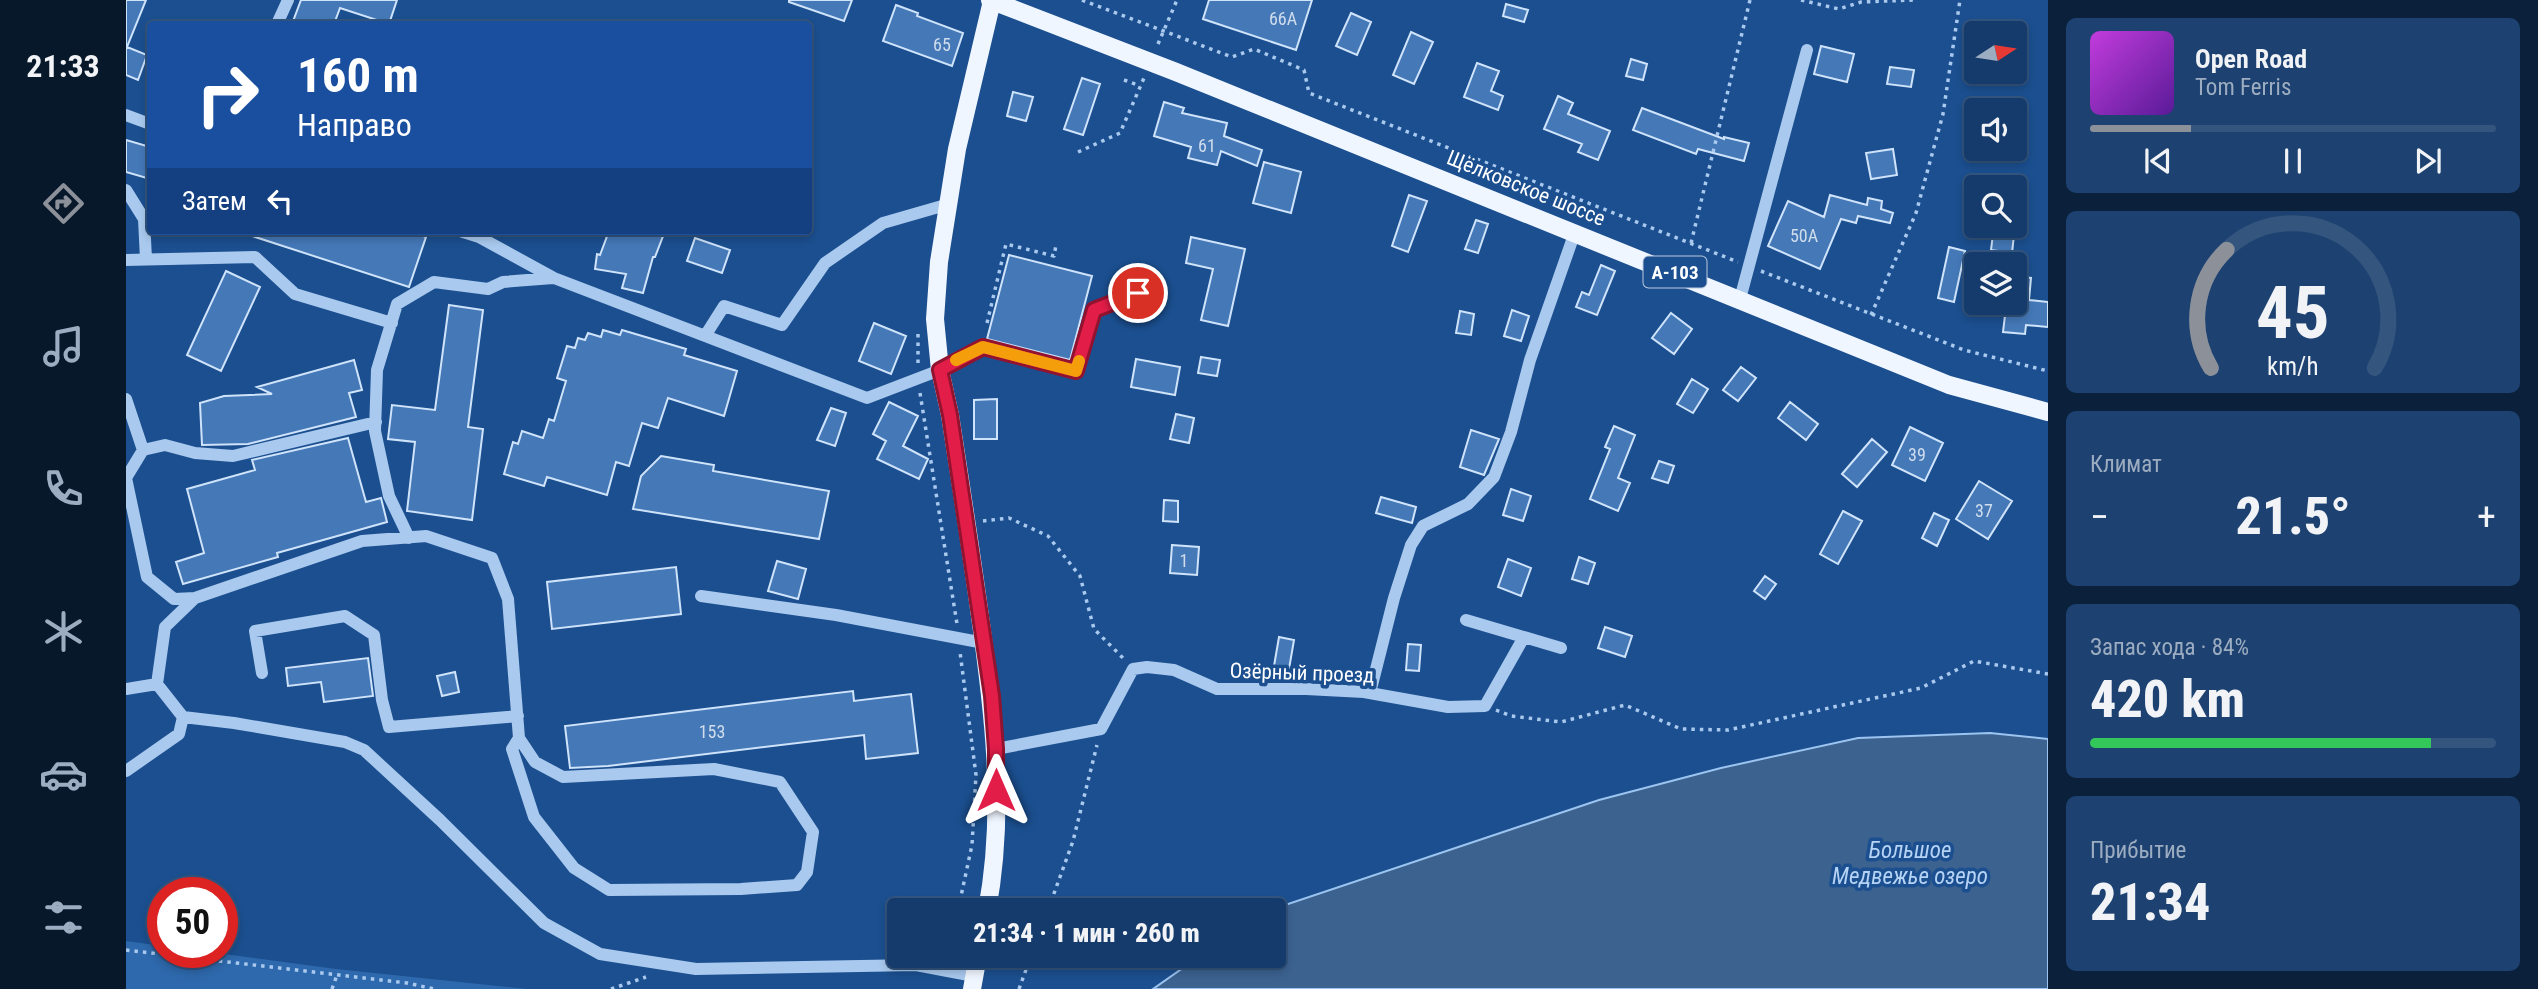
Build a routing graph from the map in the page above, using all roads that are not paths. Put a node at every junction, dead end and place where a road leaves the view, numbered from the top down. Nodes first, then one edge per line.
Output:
1 (288, 0) edge
2 (992, 0) edge
3 (279, 21) edge
4 (1807, 50) dead end
5 (126, 115) edge
6 (147, 123) edge
7 (126, 190) edge
8 (949, 204) junction
9 (1575, 232) junction
10 (473, 235) edge
11 (146, 259) junction
12 (126, 260) edge
13 (554, 278) junction
14 (1138, 293) dead end
15 (1741, 299) junction
16 (391, 323) junction
17 (705, 336) junction
18 (940, 370) junction
19 (126, 399) edge
20 (2048, 412) edge
21 (376, 422) junction
22 (143, 450) junction
23 (126, 478) edge
24 (409, 538) junction
25 (701, 596) dead end
26 (195, 598) junction
27 (1466, 620) dead end
28 (1524, 637) junction
29 (984, 643) junction
30 (1561, 648) dead end
31 (262, 673) dead end
32 (158, 684) junction
33 (126, 689) edge
34 (1364, 692) junction
35 (517, 716) junction
36 (183, 717) junction
37 (519, 738) junction
38 (996, 749) junction
39 (126, 771) edge
40 (988, 898) edge
41 (973, 982) edge

1 - 3 street
2 - 8 main road
2 - 9 main road, Щёлковское шоссе / А-103
4 - 15 street
5 - 6 street
7 - 11 street
8 - 17 street
8 - 18 main road
9 - 15 main road, Щёлковское шоссе / А-103
9 - 34 street
10 - 13 street
11 - 12 street
11 - 16 street
13 - 16 street
13 - 17 street
14 - 18 street
15 - 20 main road, Щёлковское шоссе / А-103
16 - 21 street
17 - 18 street
18 - 29 main road
19 - 22 street
21 - 22 street
21 - 24 street
22 - 23 street
23 - 26 street
24 - 26 street
24 - 35 street
25 - 29 street
26 - 32 street
27 - 28 street
28 - 30 street
28 - 34 street, Озёрный проезд
29 - 38 main road
31 - 35 street
32 - 33 street
32 - 36 street
34 - 38 street, Озёрный проезд
35 - 37 street
36 - 39 street
36 - 41 street
37 - 37 street
38 - 40 main road

